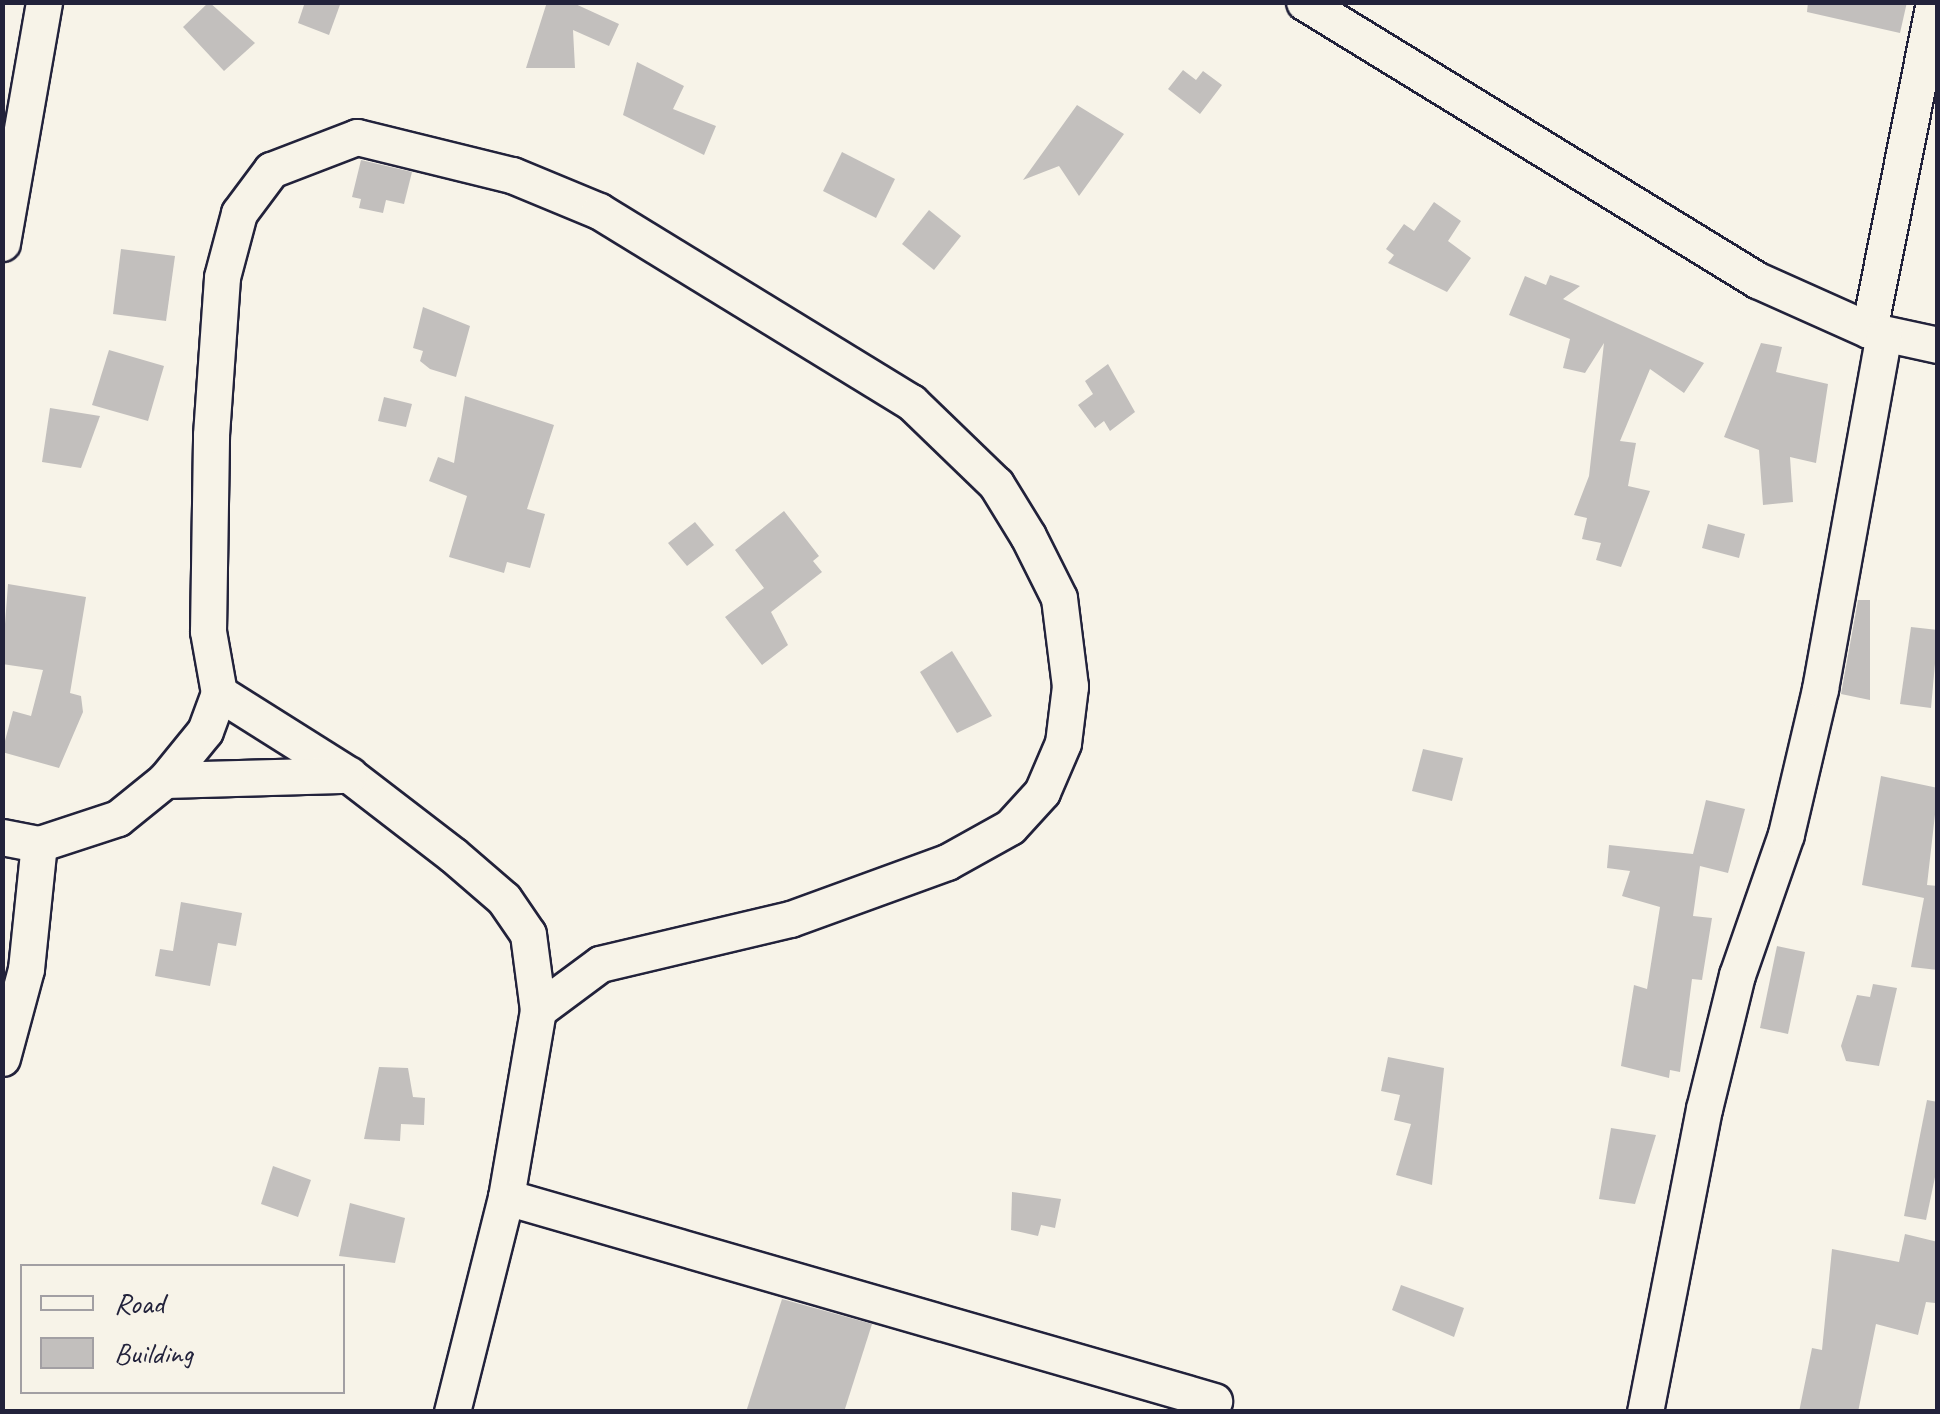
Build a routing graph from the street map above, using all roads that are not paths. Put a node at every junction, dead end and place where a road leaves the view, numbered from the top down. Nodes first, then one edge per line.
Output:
1 (44, 2) edge
2 (1304, 2) edge
3 (1934, 2) edge
4 (2, 243) edge
5 (1876, 332) junction
6 (1938, 345) edge
7 (219, 693) junction
8 (349, 775) junction
9 (166, 780) junction
10 (2, 837) edge
11 (39, 844) junction
12 (538, 1010) junction
13 (2, 1058) edge
14 (506, 1197) junction
15 (1214, 1401) dead end
16 (452, 1412) edge
17 (1645, 1412) edge

1 - 4 street
2 - 5 street
3 - 5 street
5 - 6 street
5 - 17 street
7 - 8 street
7 - 9 street
7 - 12 street
8 - 9 street
8 - 12 street
9 - 11 street
10 - 11 street
11 - 13 street
12 - 14 street
14 - 15 street
14 - 16 street

